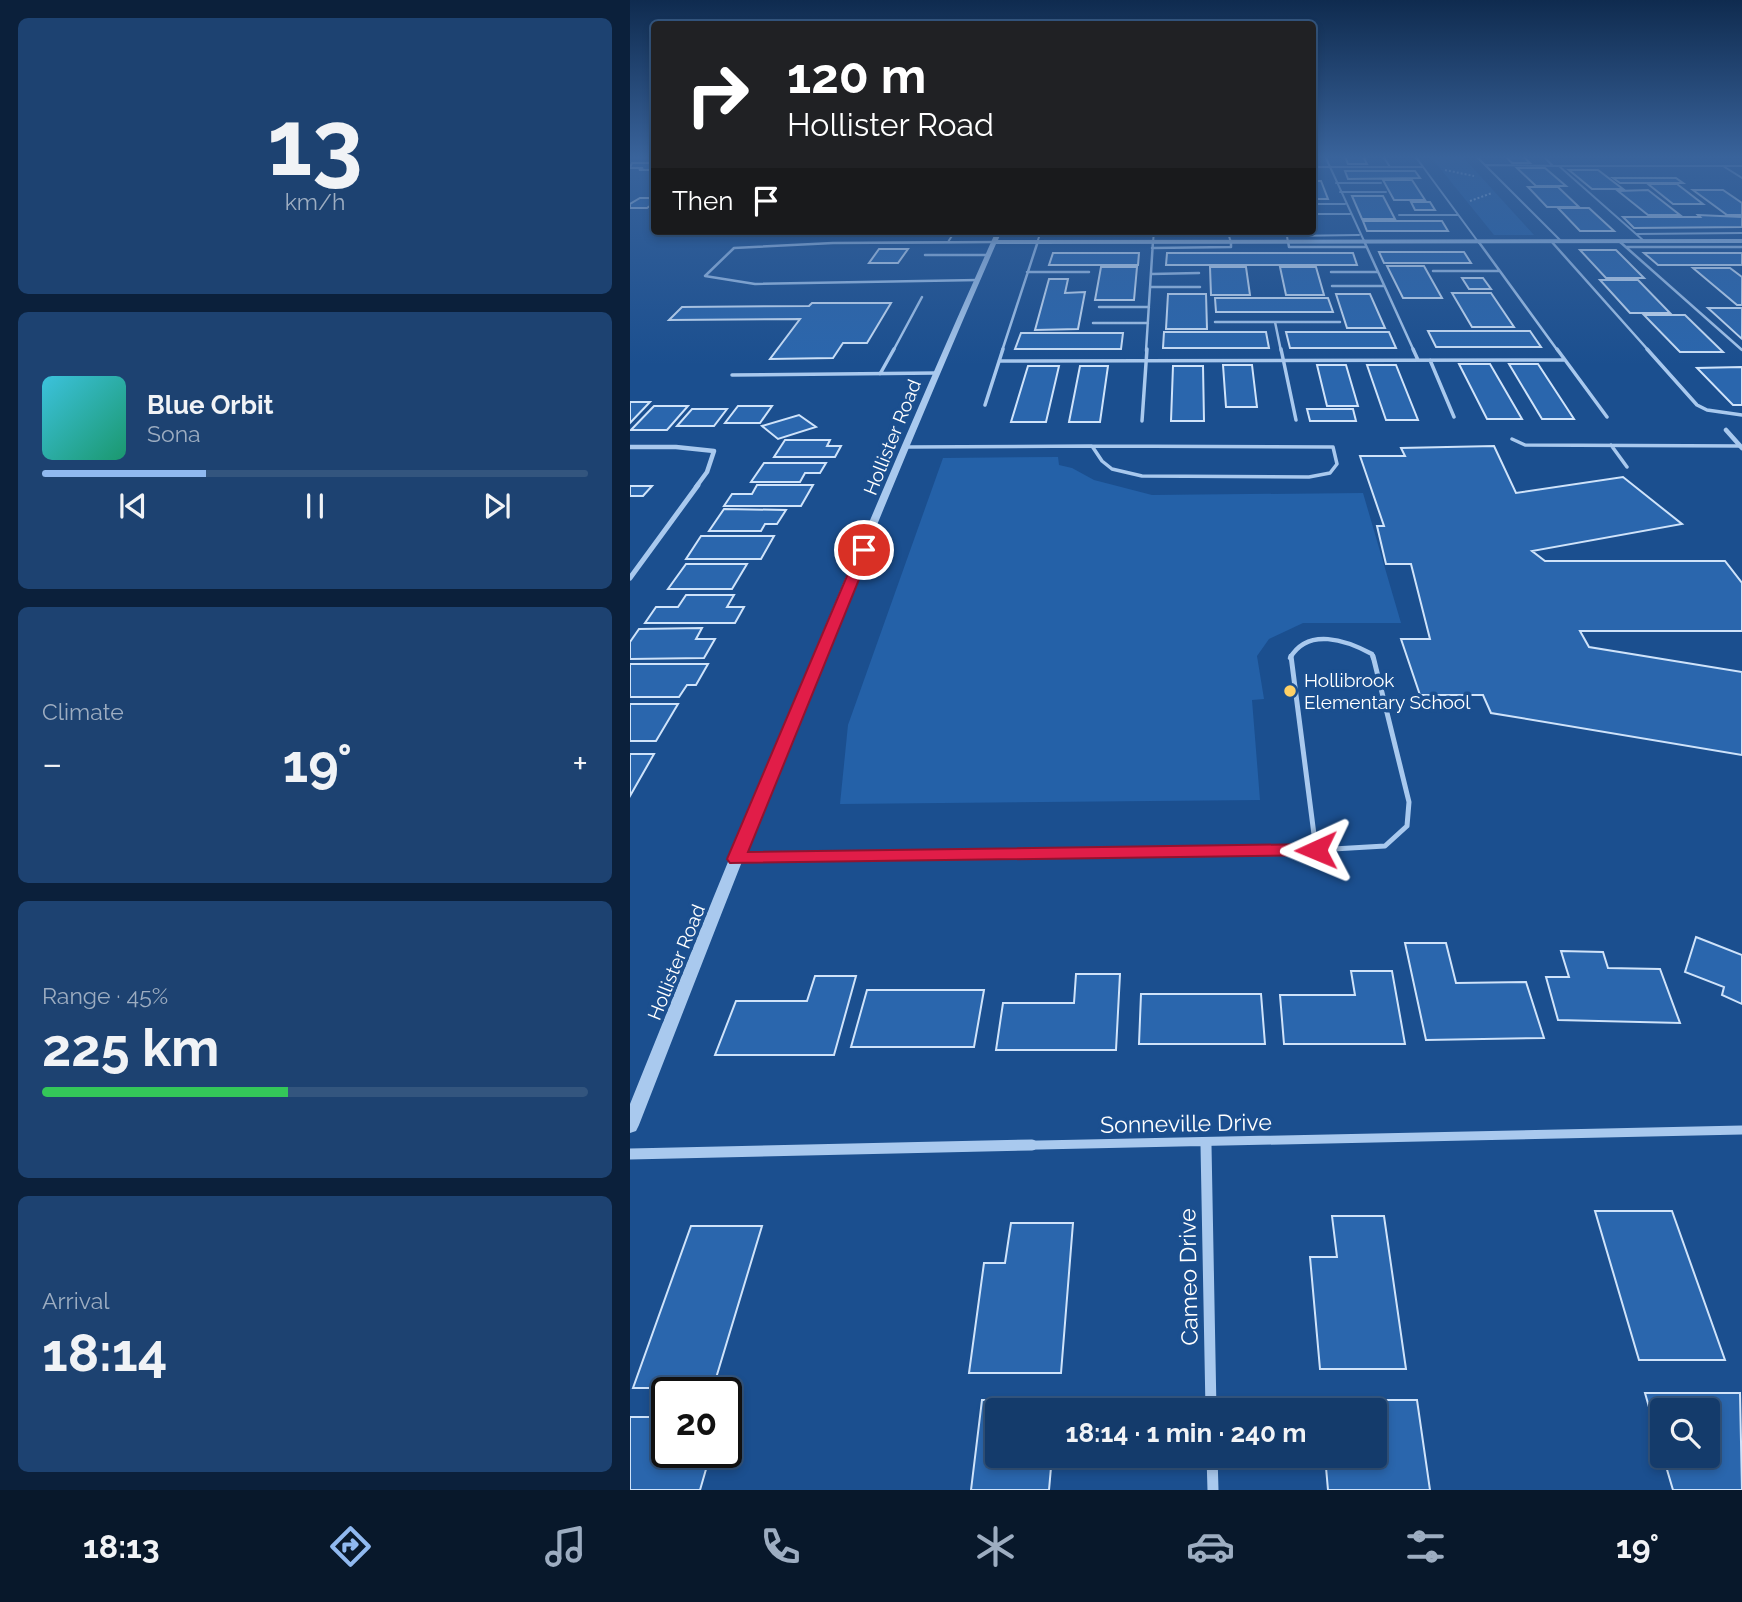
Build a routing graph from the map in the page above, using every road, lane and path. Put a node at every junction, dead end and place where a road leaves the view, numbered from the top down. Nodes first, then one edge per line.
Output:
1 (1355, 226) edge
2 (1466, 226) edge
3 (1546, 226) edge
4 (1626, 226) edge
5 (1669, 233) junction
6 (1707, 233) junction
7 (1742, 233) edge
8 (1636, 234) junction
9 (952, 235) edge
10 (1040, 235) edge
11 (1154, 235) edge
12 (997, 237) edge
13 (1362, 241) junction
14 (1477, 241) junction
15 (1551, 241) junction
16 (1561, 241) junction
17 (1619, 241) junction
18 (1644, 241) junction
19 (1662, 241) junction
20 (1679, 241) junction
21 (1695, 241) junction
22 (1717, 241) junction
23 (1742, 241) edge
24 (948, 242) junction
25 (1037, 242) junction
26 (1153, 242) junction
27 (1626, 247) junction
28 (1670, 247) junction
29 (1703, 247) junction
30 (1742, 247) edge
31 (925, 255) dead end
32 (989, 255) junction
33 (1433, 271) dead end
34 (1499, 271) junction
35 (1027, 272) junction
36 (1089, 272) dead end
37 (1331, 272) dead end
38 (1377, 272) junction
39 (1199, 273) dead end
40 (1151, 274) junction
41 (978, 280) junction
42 (1332, 286) dead end
43 (1383, 286) junction
44 (1150, 287) junction
45 (1200, 287) dead end
46 (922, 297) dead end
47 (1099, 307) dead end
48 (1149, 307) junction
49 (1215, 322) dead end
50 (1275, 322) junction
51 (1340, 322) dead end
52 (1093, 323) dead end
53 (1148, 323) junction
54 (1742, 350) edge
55 (1146, 359) junction
56 (1283, 360) junction
57 (1418, 360) junction
58 (1430, 360) junction
59 (1564, 360) junction
60 (999, 361) junction
61 (936, 373) junction
62 (880, 374) junction
63 (732, 375) dead end
64 (985, 405) dead end
65 (1742, 415) edge
66 (1454, 417) dead end
67 (1607, 417) dead end
68 (1296, 420) dead end
69 (1142, 421) dead end
70 (1726, 430) dead end
71 (1512, 439) dead end
72 (1611, 445) junction
73 (1092, 446) junction
74 (630, 447) edge
75 (907, 447) junction
76 (1741, 447) edge
77 (1627, 467) dead end
78 (630, 578) edge
79 (1316, 850) junction
80 (736, 859) junction
81 (630, 1125) edge
82 (1742, 1130) edge
83 (1206, 1142) junction
84 (630, 1154) edge
85 (1211, 1398) edge
86 (1212, 1468) edge
87 (1213, 1490) edge

1 - 13 lane
2 - 14 lane
3 - 16 lane
4 - 8 lane
5 - 6 lane
5 - 8 lane
5 - 20 lane
6 - 7 lane
6 - 22 lane
8 - 18 lane
9 - 24 lane
10 - 25 lane
11 - 26 lane
12 - 24 lane
12 - 25 street
12 - 32 street, Hollister Road
13 - 14 street
13 - 26 street
13 - 38 lane
14 - 15 street
14 - 34 lane
15 - 16 street
15 - 65 lane
16 - 17 street
17 - 18 street
17 - 27 lane
18 - 19 street
19 - 20 street
19 - 28 lane
20 - 21 street
21 - 22 street
21 - 29 lane
22 - 23 street
24 - 41 lane
25 - 26 street
25 - 35 lane
26 - 40 lane
27 - 28 lane
27 - 54 lane
28 - 29 lane
29 - 30 lane
31 - 32 lane
32 - 41 street, Hollister Road
33 - 34 lane
34 - 59 lane
35 - 36 lane
35 - 60 lane
37 - 38 lane
38 - 43 lane
39 - 40 lane
40 - 44 lane
41 - 61 street, Hollister Road
42 - 43 lane
43 - 57 lane
44 - 45 lane
44 - 48 lane
46 - 62 lane
47 - 48 lane
48 - 53 lane
49 - 50 lane
50 - 51 lane
50 - 56 lane
52 - 53 lane
53 - 55 lane
55 - 56 lane
55 - 60 lane
55 - 69 lane
56 - 57 lane
56 - 68 lane
57 - 58 lane
58 - 59 lane
58 - 66 lane
59 - 67 lane
60 - 64 lane
61 - 62 lane
61 - 75 street, Hollister Road
62 - 63 lane
70 - 76 street
71 - 72 lane
72 - 76 lane
72 - 77 lane
73 - 73 lane
73 - 75 lane
74 - 78 street
75 - 80 street, Hollister Road
79 - 79 lane
79 - 80 lane
80 - 81 street, Hollister Road
82 - 83 street, Sonneville Drive
83 - 84 street, Sonneville Drive
83 - 85 street, Cameo Drive
86 - 87 street

